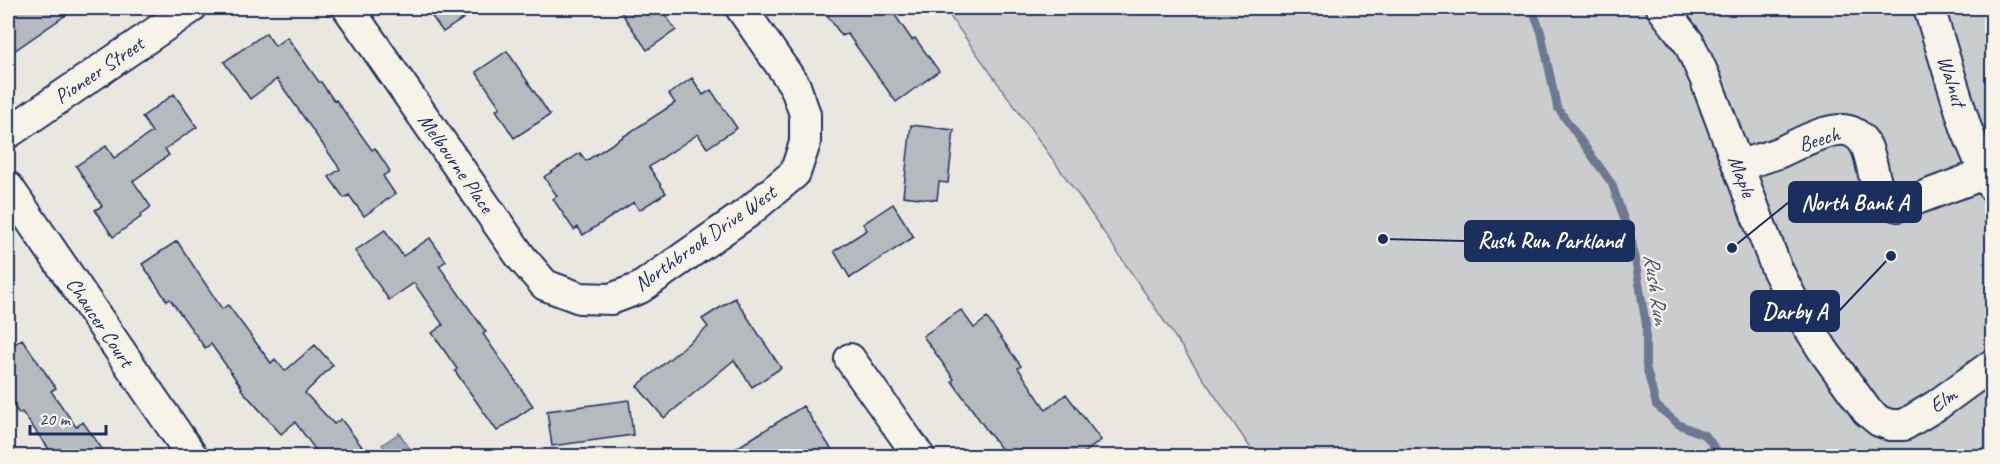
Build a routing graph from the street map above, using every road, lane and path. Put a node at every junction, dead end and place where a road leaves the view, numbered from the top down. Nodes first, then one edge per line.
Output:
1 (191, 8) edge
2 (348, 8) edge
3 (741, 8) edge
4 (1662, 8) edge
5 (1929, 8) edge
6 (8, 134) edge
7 (1738, 166) junction
8 (1990, 177) edge
9 (8, 187) edge
10 (580, 298) joint
11 (850, 359) dead end
12 (1992, 365) edge
13 (1890, 425) joint
14 (192, 456) edge
15 (919, 456) edge

1 - 6 street, Pioneer Street
2 - 10 street, Melbourne Place
3 - 10 street, Northbrook Drive West
4 - 7 street, Maple
5 - 8 street, Walnut
7 - 8 street, Beech
7 - 13 street, Maple
9 - 14 street, Chaucer Court
11 - 15 street
12 - 13 street, Elm

